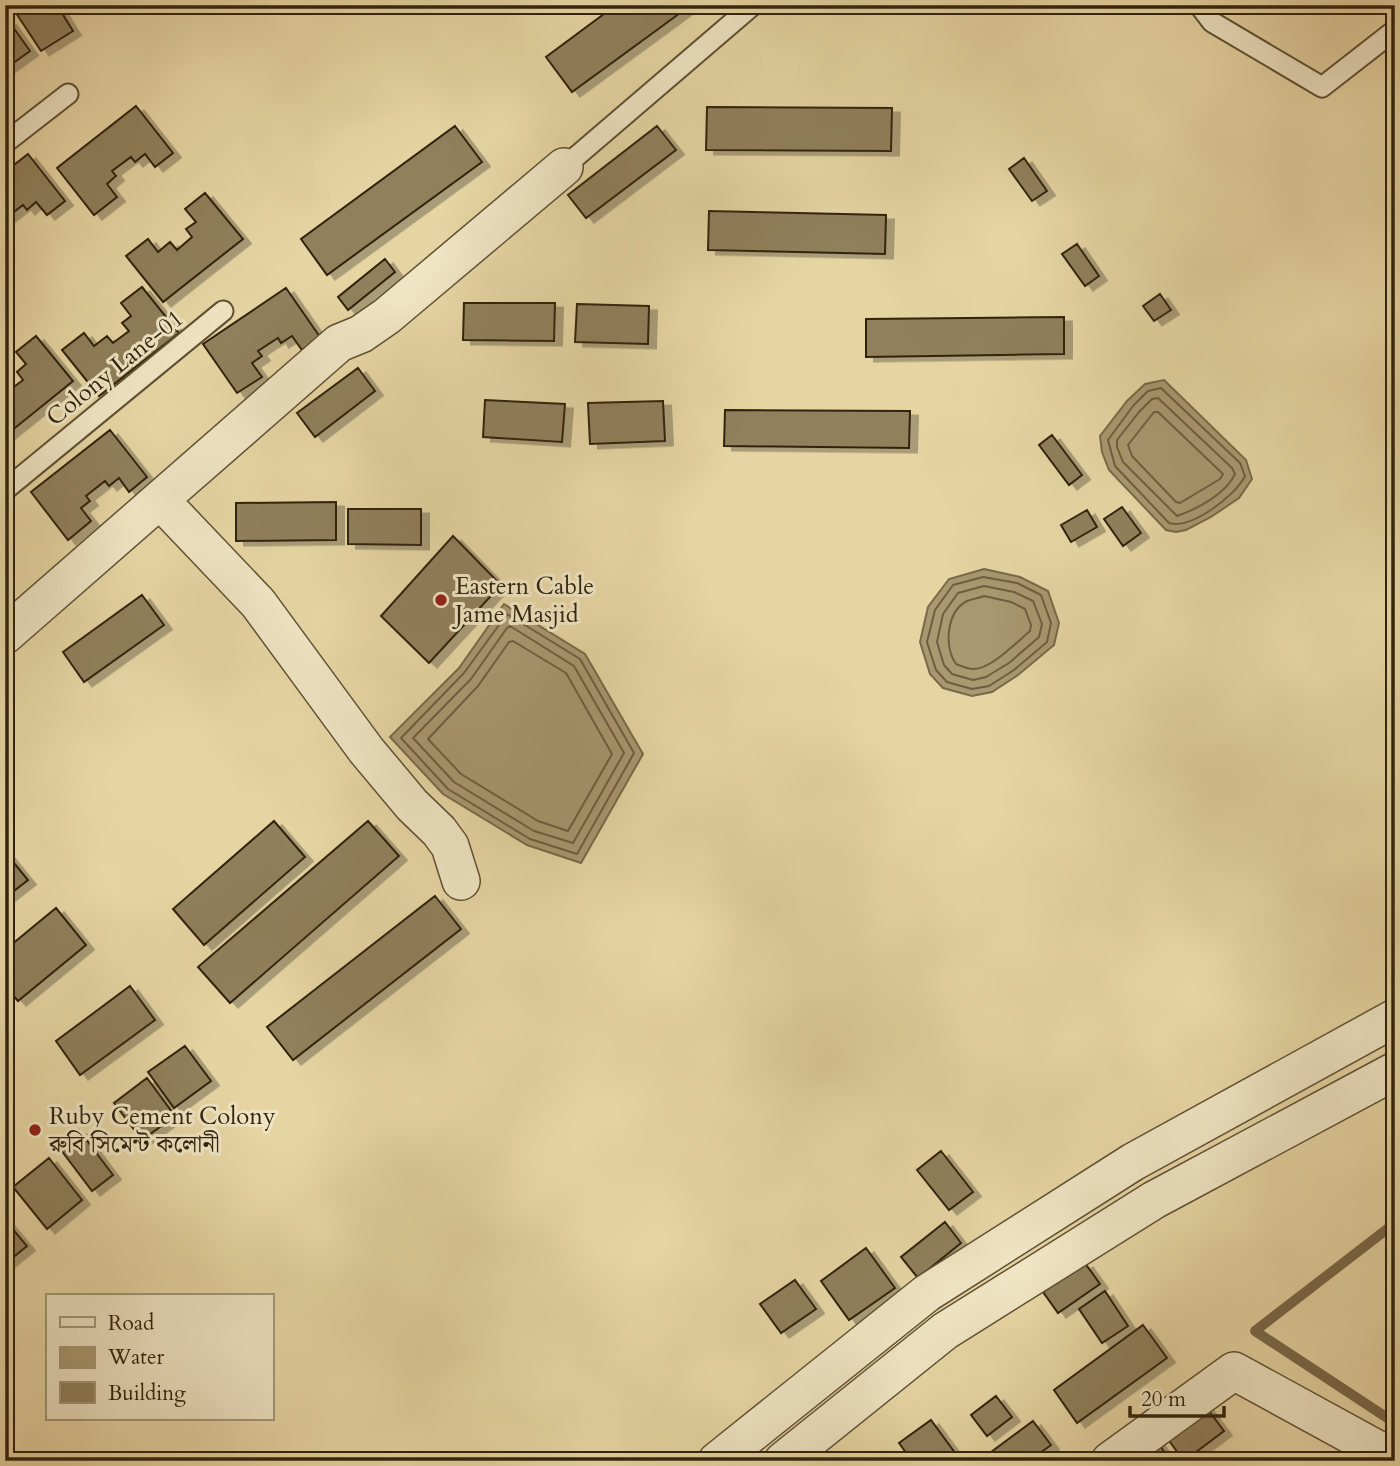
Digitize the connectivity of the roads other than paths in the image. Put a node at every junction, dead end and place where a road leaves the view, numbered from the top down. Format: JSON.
{"nodes":[{"id":1,"x":753,"y":5,"type":"edge"},
{"id":2,"x":1199,"y":5,"type":"edge"},
{"id":3,"x":1395,"y":30,"type":"edge"},
{"id":4,"x":68,"y":94,"type":"dead end"},
{"id":5,"x":5,"y":143,"type":"edge"},
{"id":6,"x":564,"y":167,"type":"joint"},
{"id":7,"x":223,"y":311,"type":"dead end"},
{"id":8,"x":5,"y":490,"type":"edge"},
{"id":9,"x":160,"y":500,"type":"junction"},
{"id":10,"x":5,"y":635,"type":"edge"},
{"id":11,"x":461,"y":880,"type":"dead end"},
{"id":12,"x":1395,"y":1018,"type":"edge"},
{"id":13,"x":1395,"y":1071,"type":"edge"},
{"id":14,"x":1395,"y":1458,"type":"edge"},
{"id":15,"x":717,"y":1461,"type":"edge"},
{"id":16,"x":783,"y":1461,"type":"edge"},
{"id":17,"x":1110,"y":1461,"type":"edge"}],
"edges":[{"from":1,"to":6,"type":"lane"},
{"from":2,"to":3,"type":"lane"},
{"from":4,"to":5,"type":"lane"},
{"from":6,"to":9,"type":"street"},
{"from":7,"to":8,"type":"lane","name":"Colony Lane-01"},
{"from":9,"to":10,"type":"street"},
{"from":9,"to":11,"type":"street"},
{"from":12,"to":15,"type":"street"},
{"from":13,"to":16,"type":"street"},
{"from":14,"to":17,"type":"street"}]}
